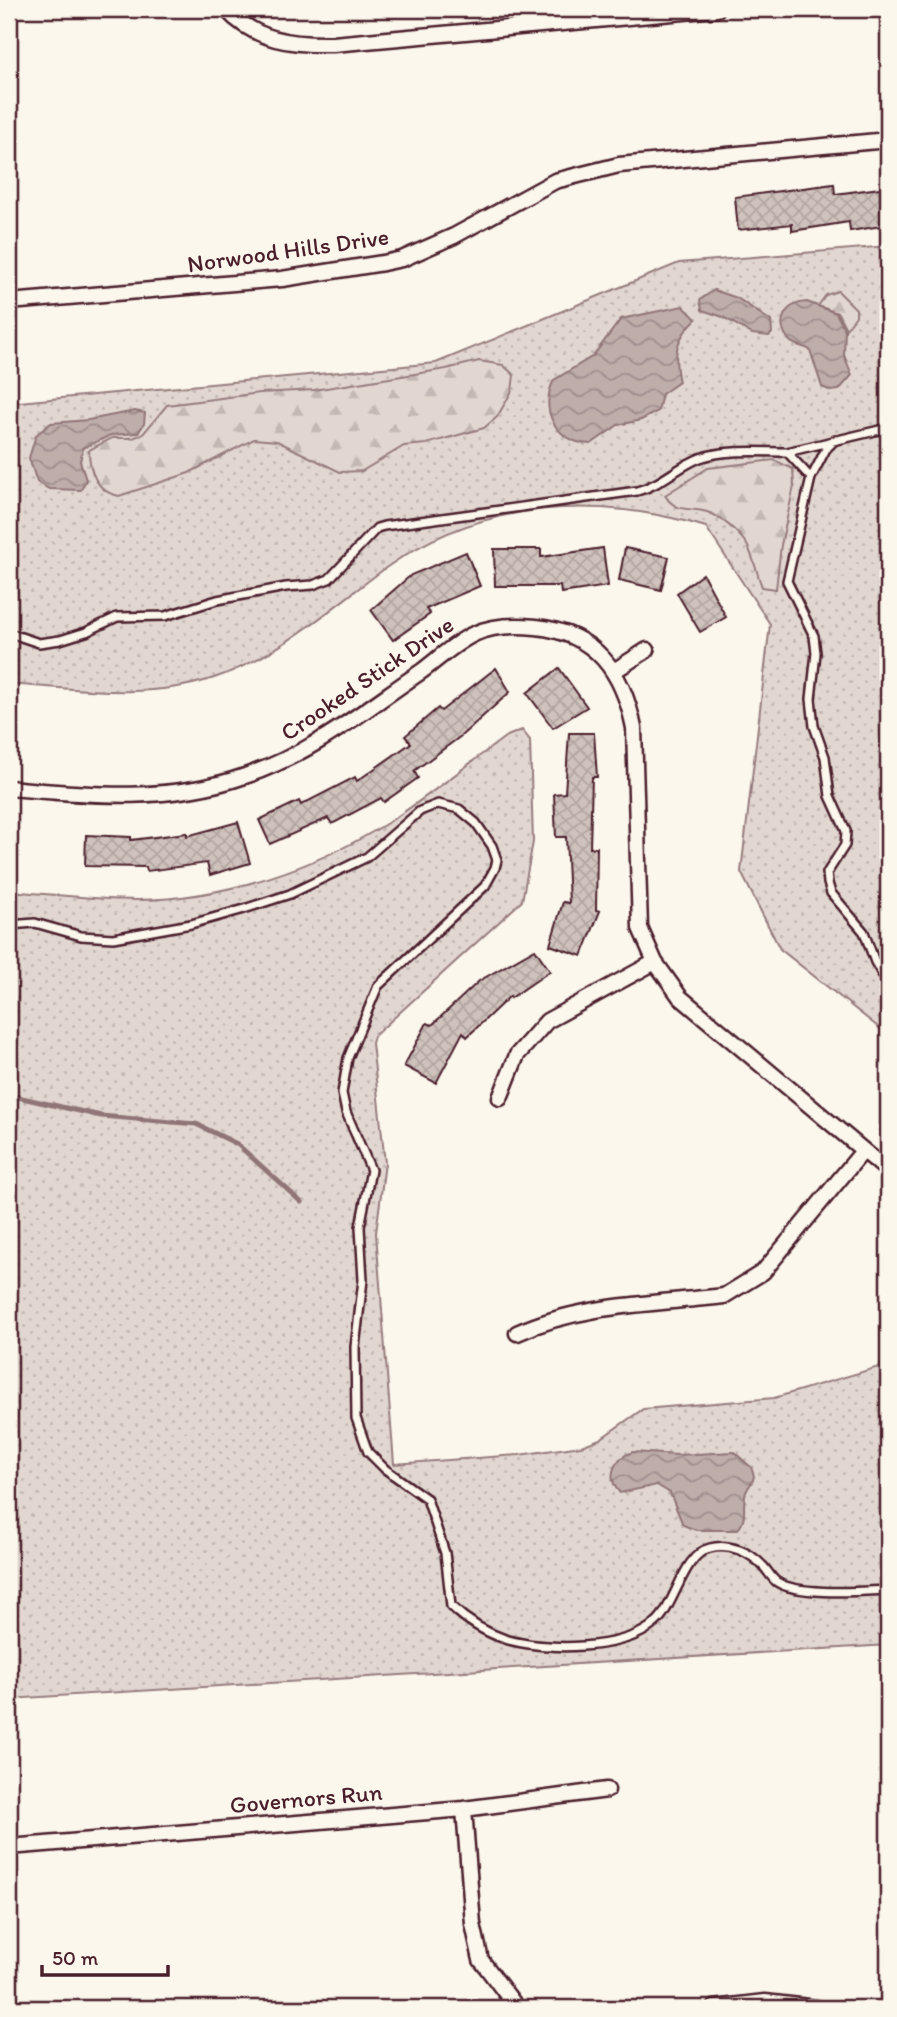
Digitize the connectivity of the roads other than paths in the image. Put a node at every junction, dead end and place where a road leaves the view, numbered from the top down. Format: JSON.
{"nodes":[{"id":1,"x":226,"y":9,"type":"edge"},
{"id":2,"x":717,"y":9,"type":"edge"},
{"id":3,"x":888,"y":141,"type":"edge"},
{"id":4,"x":9,"y":302,"type":"edge"},
{"id":5,"x":888,"y":428,"type":"edge"},
{"id":6,"x":835,"y":440,"type":"junction"},
{"id":7,"x":787,"y":453,"type":"junction"},
{"id":8,"x":811,"y":478,"type":"junction"},
{"id":9,"x":9,"y":633,"type":"edge"},
{"id":10,"x":647,"y":650,"type":"dead end"},
{"id":11,"x":614,"y":671,"type":"junction"},
{"id":12,"x":9,"y":788,"type":"edge"},
{"id":13,"x":9,"y":925,"type":"edge"},
{"id":14,"x":655,"y":962,"type":"junction"},
{"id":15,"x":888,"y":984,"type":"edge"},
{"id":16,"x":500,"y":1098,"type":"dead end"},
{"id":17,"x":863,"y":1151,"type":"junction"},
{"id":18,"x":888,"y":1171,"type":"edge"},
{"id":19,"x":517,"y":1333,"type":"dead end"},
{"id":20,"x":888,"y":1590,"type":"edge"},
{"id":21,"x":607,"y":1790,"type":"dead end"},
{"id":22,"x":464,"y":1809,"type":"junction"},
{"id":23,"x":9,"y":1847,"type":"edge"},
{"id":24,"x":517,"y":2008,"type":"edge"},
{"id":25,"x":715,"y":2008,"type":"edge"},
{"id":26,"x":817,"y":2008,"type":"edge"}],
"edges":[{"from":1,"to":2,"type":"street"},
{"from":3,"to":4,"type":"street","name":"Norwood Hills Drive"},
{"from":5,"to":6,"type":"lane"},
{"from":6,"to":7,"type":"lane"},
{"from":6,"to":8,"type":"lane"},
{"from":7,"to":8,"type":"lane"},
{"from":7,"to":9,"type":"lane"},
{"from":8,"to":15,"type":"lane"},
{"from":10,"to":11,"type":"street"},
{"from":11,"to":12,"type":"street","name":"Crooked Stick Drive"},
{"from":11,"to":14,"type":"street","name":"Crooked Stick Drive"},
{"from":13,"to":20,"type":"lane"},
{"from":14,"to":16,"type":"street"},
{"from":14,"to":17,"type":"street","name":"Crooked Stick Drive"},
{"from":17,"to":18,"type":"street","name":"Crooked Stick Drive"},
{"from":17,"to":19,"type":"street"},
{"from":21,"to":22,"type":"street","name":"Governors Run"},
{"from":22,"to":23,"type":"street","name":"Governors Run"},
{"from":22,"to":24,"type":"street"},
{"from":25,"to":26,"type":"street"}]}
